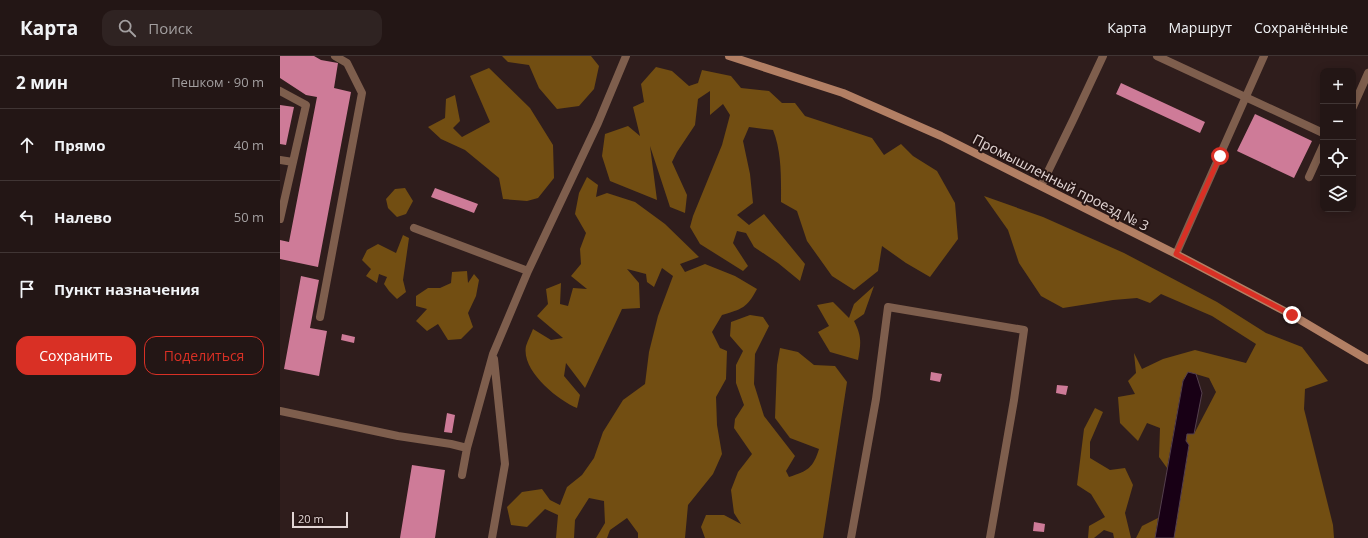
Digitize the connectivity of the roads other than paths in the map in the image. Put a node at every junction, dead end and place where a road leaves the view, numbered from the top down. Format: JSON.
{"nodes":[{"id":1,"x":335,"y":56,"type":"edge"},
{"id":2,"x":626,"y":56,"type":"edge"},
{"id":3,"x":729,"y":56,"type":"edge"},
{"id":4,"x":1103,"y":56,"type":"edge"},
{"id":5,"x":1157,"y":56,"type":"edge"},
{"id":6,"x":1264,"y":56,"type":"edge"},
{"id":7,"x":1368,"y":73,"type":"edge"},
{"id":8,"x":280,"y":91,"type":"edge"},
{"id":9,"x":1245,"y":98,"type":"junction"},
{"id":10,"x":1354,"y":104,"type":"edge"},
{"id":11,"x":1320,"y":132,"type":"edge"},
{"id":12,"x":1320,"y":153,"type":"edge"},
{"id":13,"x":280,"y":160,"type":"edge"},
{"id":14,"x":293,"y":162,"type":"junction"},
{"id":15,"x":1309,"y":177,"type":"dead end"},
{"id":16,"x":1041,"y":186,"type":"junction"},
{"id":17,"x":280,"y":219,"type":"edge"},
{"id":18,"x":414,"y":228,"type":"dead end"},
{"id":19,"x":1176,"y":254,"type":"junction"},
{"id":20,"x":528,"y":271,"type":"junction"},
{"id":21,"x":320,"y":317,"type":"dead end"},
{"id":22,"x":493,"y":354,"type":"junction"},
{"id":23,"x":1368,"y":360,"type":"edge"},
{"id":24,"x":280,"y":411,"type":"edge"},
{"id":25,"x":468,"y":448,"type":"junction"},
{"id":26,"x":462,"y":475,"type":"dead end"},
{"id":27,"x":492,"y":538,"type":"edge"},
{"id":28,"x":850,"y":538,"type":"edge"},
{"id":29,"x":990,"y":538,"type":"edge"}],
"edges":[{"from":1,"to":21,"type":"lane"},
{"from":2,"to":20,"type":"lane"},
{"from":3,"to":16,"type":"street","name":"Промышленный проезд № 3"},
{"from":4,"to":16,"type":"lane"},
{"from":5,"to":9,"type":"lane"},
{"from":6,"to":9,"type":"lane"},
{"from":7,"to":10,"type":"lane"},
{"from":8,"to":14,"type":"lane"},
{"from":9,"to":11,"type":"lane"},
{"from":9,"to":19,"type":"lane"},
{"from":12,"to":15,"type":"lane"},
{"from":13,"to":14,"type":"lane"},
{"from":14,"to":17,"type":"lane"},
{"from":16,"to":19,"type":"street","name":"Промышленный проезд № 3"},
{"from":18,"to":20,"type":"lane"},
{"from":19,"to":23,"type":"street","name":"Промышленный проезд № 3"},
{"from":20,"to":22,"type":"lane"},
{"from":22,"to":25,"type":"lane"},
{"from":22,"to":27,"type":"lane"},
{"from":24,"to":25,"type":"lane"},
{"from":25,"to":26,"type":"lane"},
{"from":28,"to":29,"type":"lane"}]}
